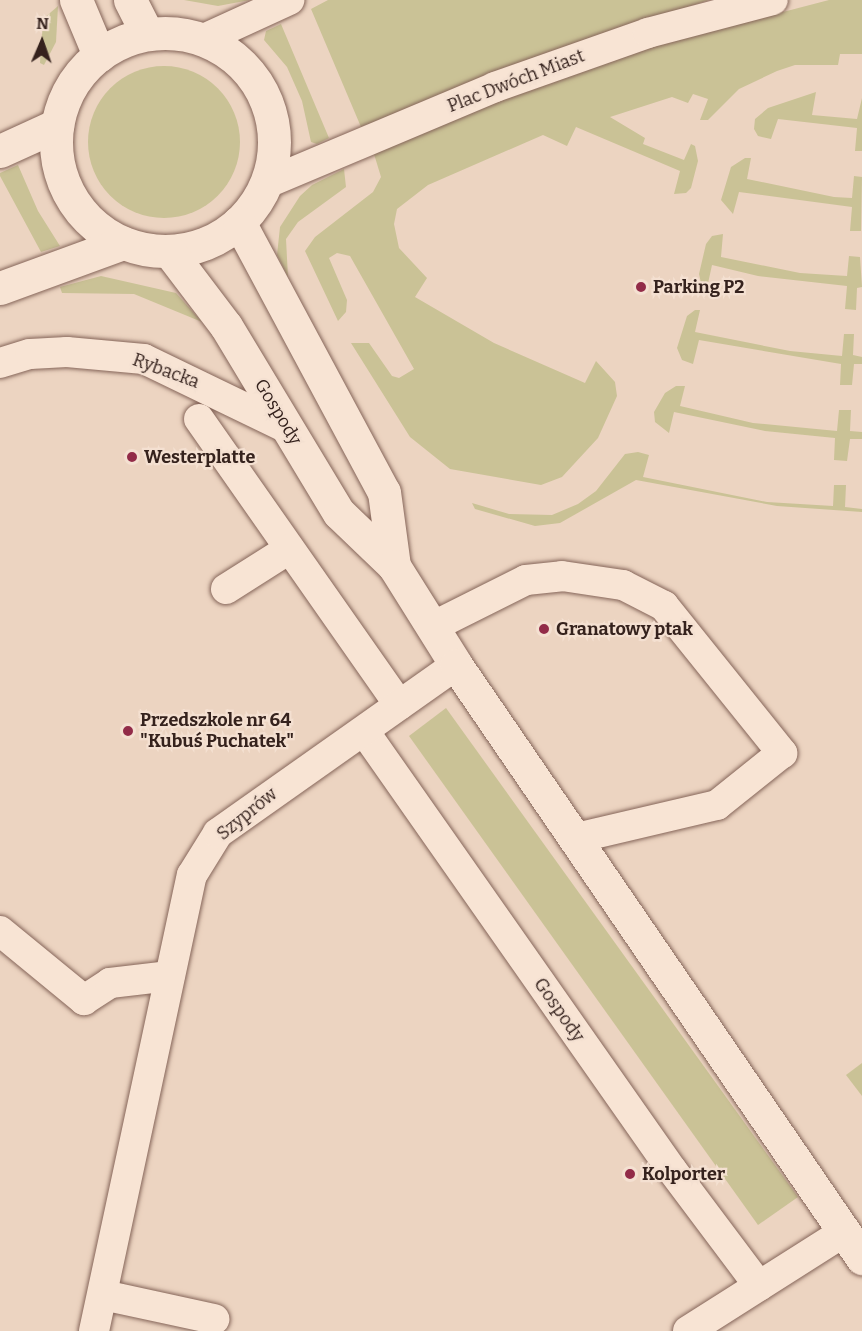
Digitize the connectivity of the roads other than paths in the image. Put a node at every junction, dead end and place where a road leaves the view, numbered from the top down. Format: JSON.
{"nodes":[{"id":1,"x":76,"y":0,"type":"edge"},
{"id":2,"x":129,"y":0,"type":"edge"},
{"id":3,"x":290,"y":0,"type":"edge"},
{"id":4,"x":772,"y":0,"type":"edge"},
{"id":5,"x":147,"y":33,"type":"junction"},
{"id":6,"x":204,"y":39,"type":"junction"},
{"id":7,"x":99,"y":55,"type":"junction"},
{"id":8,"x":57,"y":125,"type":"junction"},
{"id":9,"x":0,"y":151,"type":"edge"},
{"id":10,"x":267,"y":183,"type":"junction"},
{"id":11,"x":239,"y":222,"type":"junction"},
{"id":12,"x":123,"y":243,"type":"junction"},
{"id":13,"x":169,"y":251,"type":"junction"},
{"id":14,"x":0,"y":288,"type":"edge"},
{"id":15,"x":0,"y":363,"type":"edge"},
{"id":16,"x":199,"y":419,"type":"dead end"},
{"id":17,"x":287,"y":428,"type":"junction"},
{"id":18,"x":289,"y":549,"type":"junction"},
{"id":19,"x":394,"y":566,"type":"junction"},
{"id":20,"x":226,"y":589,"type":"dead end"},
{"id":21,"x":432,"y":627,"type":"junction"},
{"id":22,"x":456,"y":665,"type":"junction"},
{"id":23,"x":399,"y":705,"type":"junction"},
{"id":24,"x":363,"y":731,"type":"junction"},
{"id":25,"x":576,"y":838,"type":"junction"},
{"id":26,"x":0,"y":931,"type":"edge"},
{"id":27,"x":170,"y":976,"type":"junction"},
{"id":28,"x":853,"y":1245,"type":"edge"},
{"id":29,"x":759,"y":1286,"type":"junction"},
{"id":30,"x":102,"y":1295,"type":"junction"},
{"id":31,"x":214,"y":1319,"type":"dead end"},
{"id":32,"x":94,"y":1331,"type":"edge"},
{"id":33,"x":688,"y":1331,"type":"edge"}],
"edges":[{"from":1,"to":7,"type":"street"},
{"from":2,"to":5,"type":"street"},
{"from":3,"to":6,"type":"street"},
{"from":4,"to":10,"type":"street","name":"Plac Dwóch Miast"},
{"from":5,"to":6,"type":"street"},
{"from":5,"to":7,"type":"street"},
{"from":6,"to":10,"type":"street"},
{"from":7,"to":8,"type":"street"},
{"from":8,"to":9,"type":"street"},
{"from":8,"to":12,"type":"street"},
{"from":10,"to":11,"type":"street"},
{"from":11,"to":13,"type":"street"},
{"from":11,"to":19,"type":"street","name":"Gospody"},
{"from":12,"to":13,"type":"street"},
{"from":12,"to":14,"type":"street"},
{"from":13,"to":17,"type":"street","name":"Gospody"},
{"from":15,"to":17,"type":"street","name":"Rybacka"},
{"from":16,"to":18,"type":"street"},
{"from":17,"to":19,"type":"street","name":"Gospody"},
{"from":18,"to":20,"type":"street"},
{"from":18,"to":23,"type":"street"},
{"from":19,"to":21,"type":"street","name":"Gospody"},
{"from":21,"to":22,"type":"street","name":"Gospody"},
{"from":21,"to":25,"type":"street"},
{"from":22,"to":23,"type":"street","name":"Szyprów"},
{"from":22,"to":25,"type":"street","name":"Gospody"},
{"from":23,"to":24,"type":"street","name":"Szyprów"},
{"from":24,"to":27,"type":"street","name":"Szyprów"},
{"from":24,"to":29,"type":"street","name":"Gospody"},
{"from":25,"to":28,"type":"street","name":"Gospody"},
{"from":26,"to":27,"type":"street"},
{"from":27,"to":30,"type":"street","name":"Szyprów"},
{"from":28,"to":29,"type":"street","name":"Gospody"},
{"from":29,"to":33,"type":"street","name":"Gospody"},
{"from":30,"to":31,"type":"street"},
{"from":30,"to":32,"type":"street","name":"Szyprów"}]}
